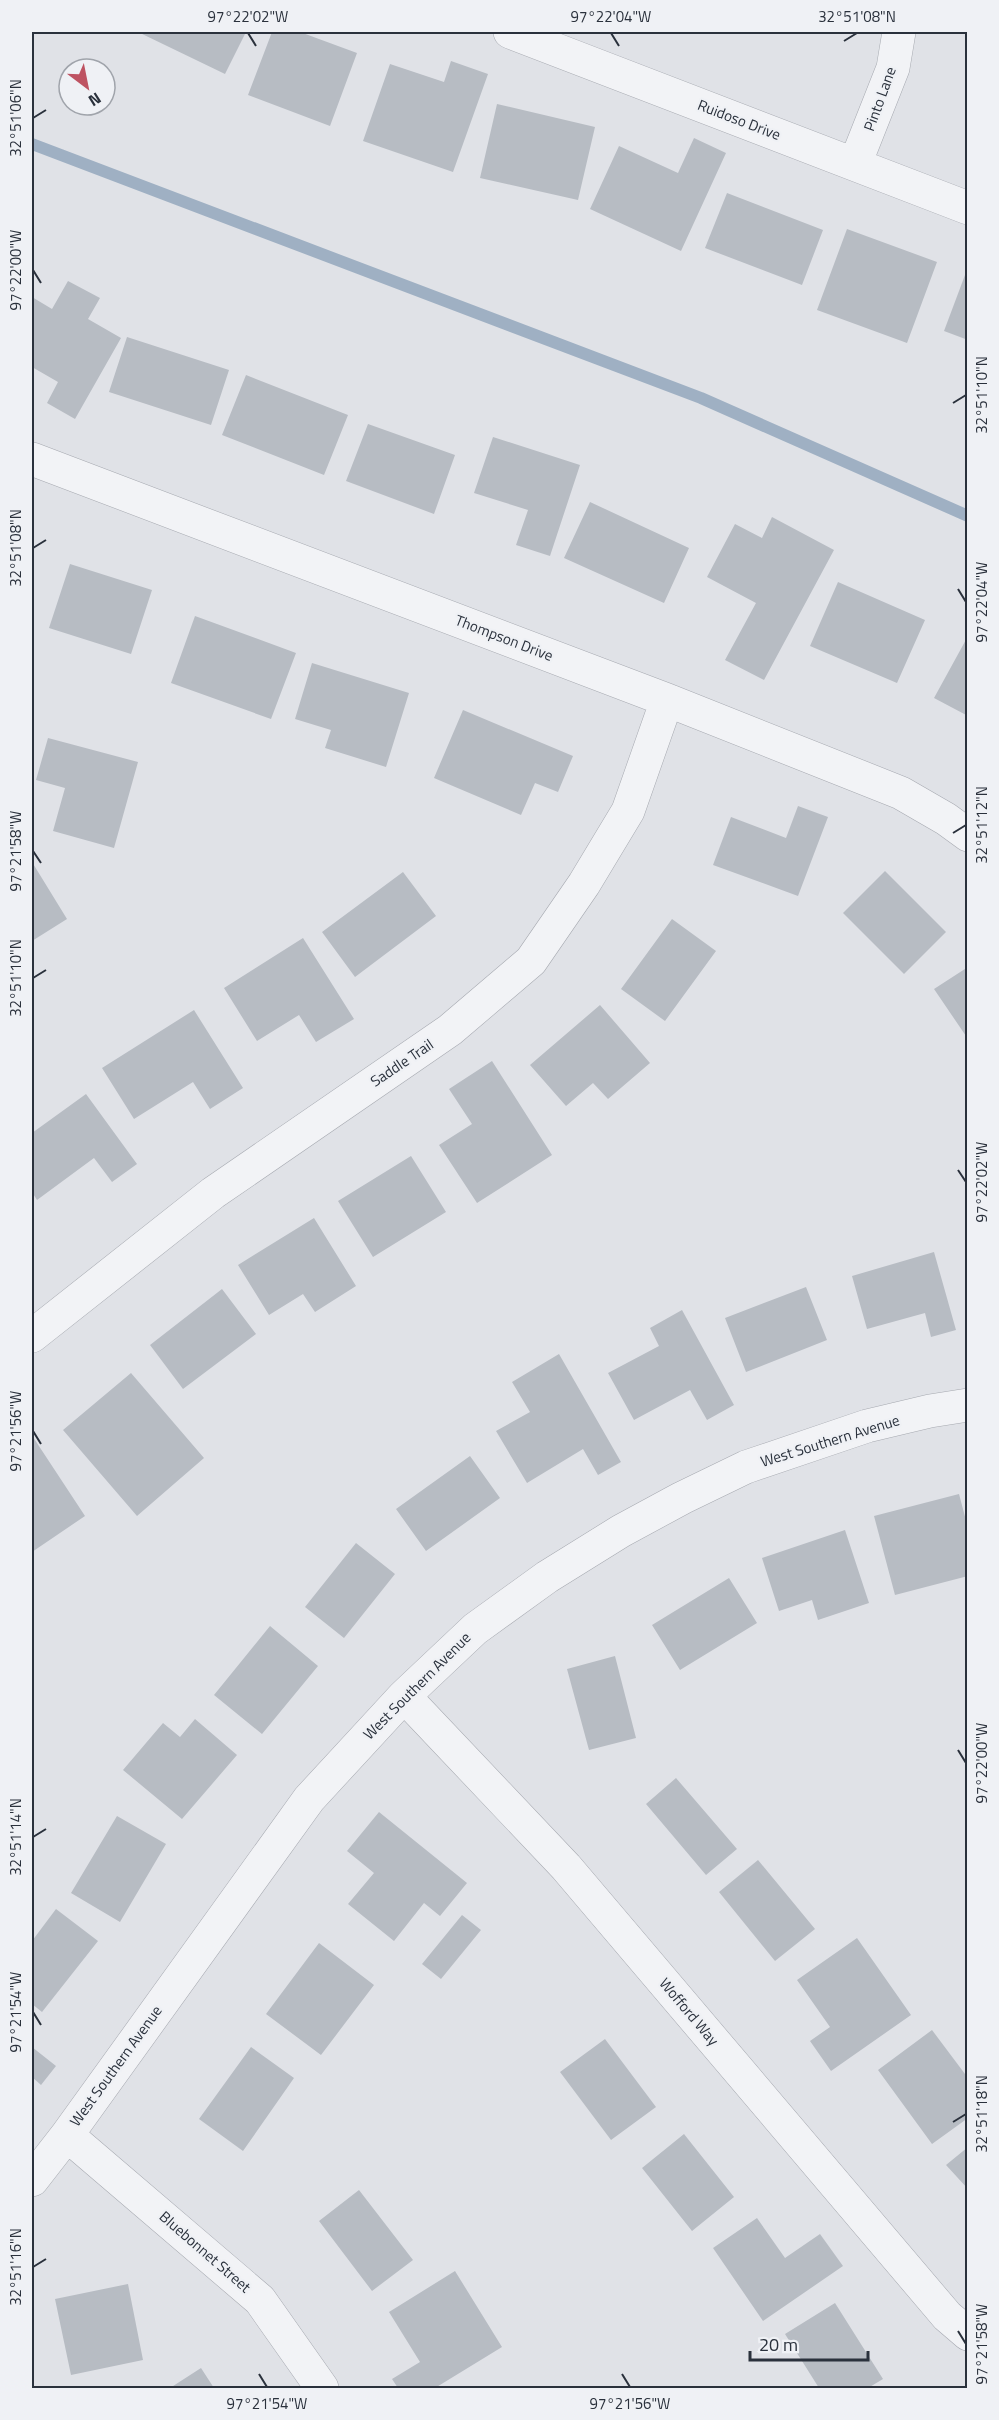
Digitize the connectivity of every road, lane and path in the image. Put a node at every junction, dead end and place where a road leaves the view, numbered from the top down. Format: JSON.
{"nodes":[{"id":1,"x":510,"y":32,"type":"edge"},
{"id":2,"x":899,"y":32,"type":"edge"},
{"id":3,"x":855,"y":164,"type":"junction"},
{"id":4,"x":968,"y":208,"type":"edge"},
{"id":5,"x":32,"y":459,"type":"edge"},
{"id":6,"x":667,"y":700,"type":"junction"},
{"id":7,"x":968,"y":836,"type":"edge"},
{"id":8,"x":32,"y":1336,"type":"edge"},
{"id":9,"x":968,"y":1405,"type":"edge"},
{"id":10,"x":404,"y":1696,"type":"junction"},
{"id":11,"x":67,"y":2135,"type":"junction"},
{"id":12,"x":32,"y":2180,"type":"edge"},
{"id":13,"x":968,"y":2334,"type":"edge"},
{"id":14,"x":322,"y":2388,"type":"edge"}],
"edges":[{"from":1,"to":3,"type":"street","name":"Ruidoso Drive"},
{"from":2,"to":3,"type":"street","name":"Pinto Lane"},
{"from":3,"to":4,"type":"street","name":"Ruidoso Drive"},
{"from":5,"to":6,"type":"street","name":"Thompson Drive"},
{"from":6,"to":7,"type":"street","name":"Thompson Drive"},
{"from":6,"to":8,"type":"street","name":"Saddle Trail"},
{"from":9,"to":10,"type":"street","name":"West Southern Avenue"},
{"from":10,"to":11,"type":"street","name":"West Southern Avenue"},
{"from":10,"to":13,"type":"street","name":"Wofford Way"},
{"from":11,"to":12,"type":"street","name":"West Southern Avenue"},
{"from":11,"to":14,"type":"street","name":"Bluebonnet Street"}]}
